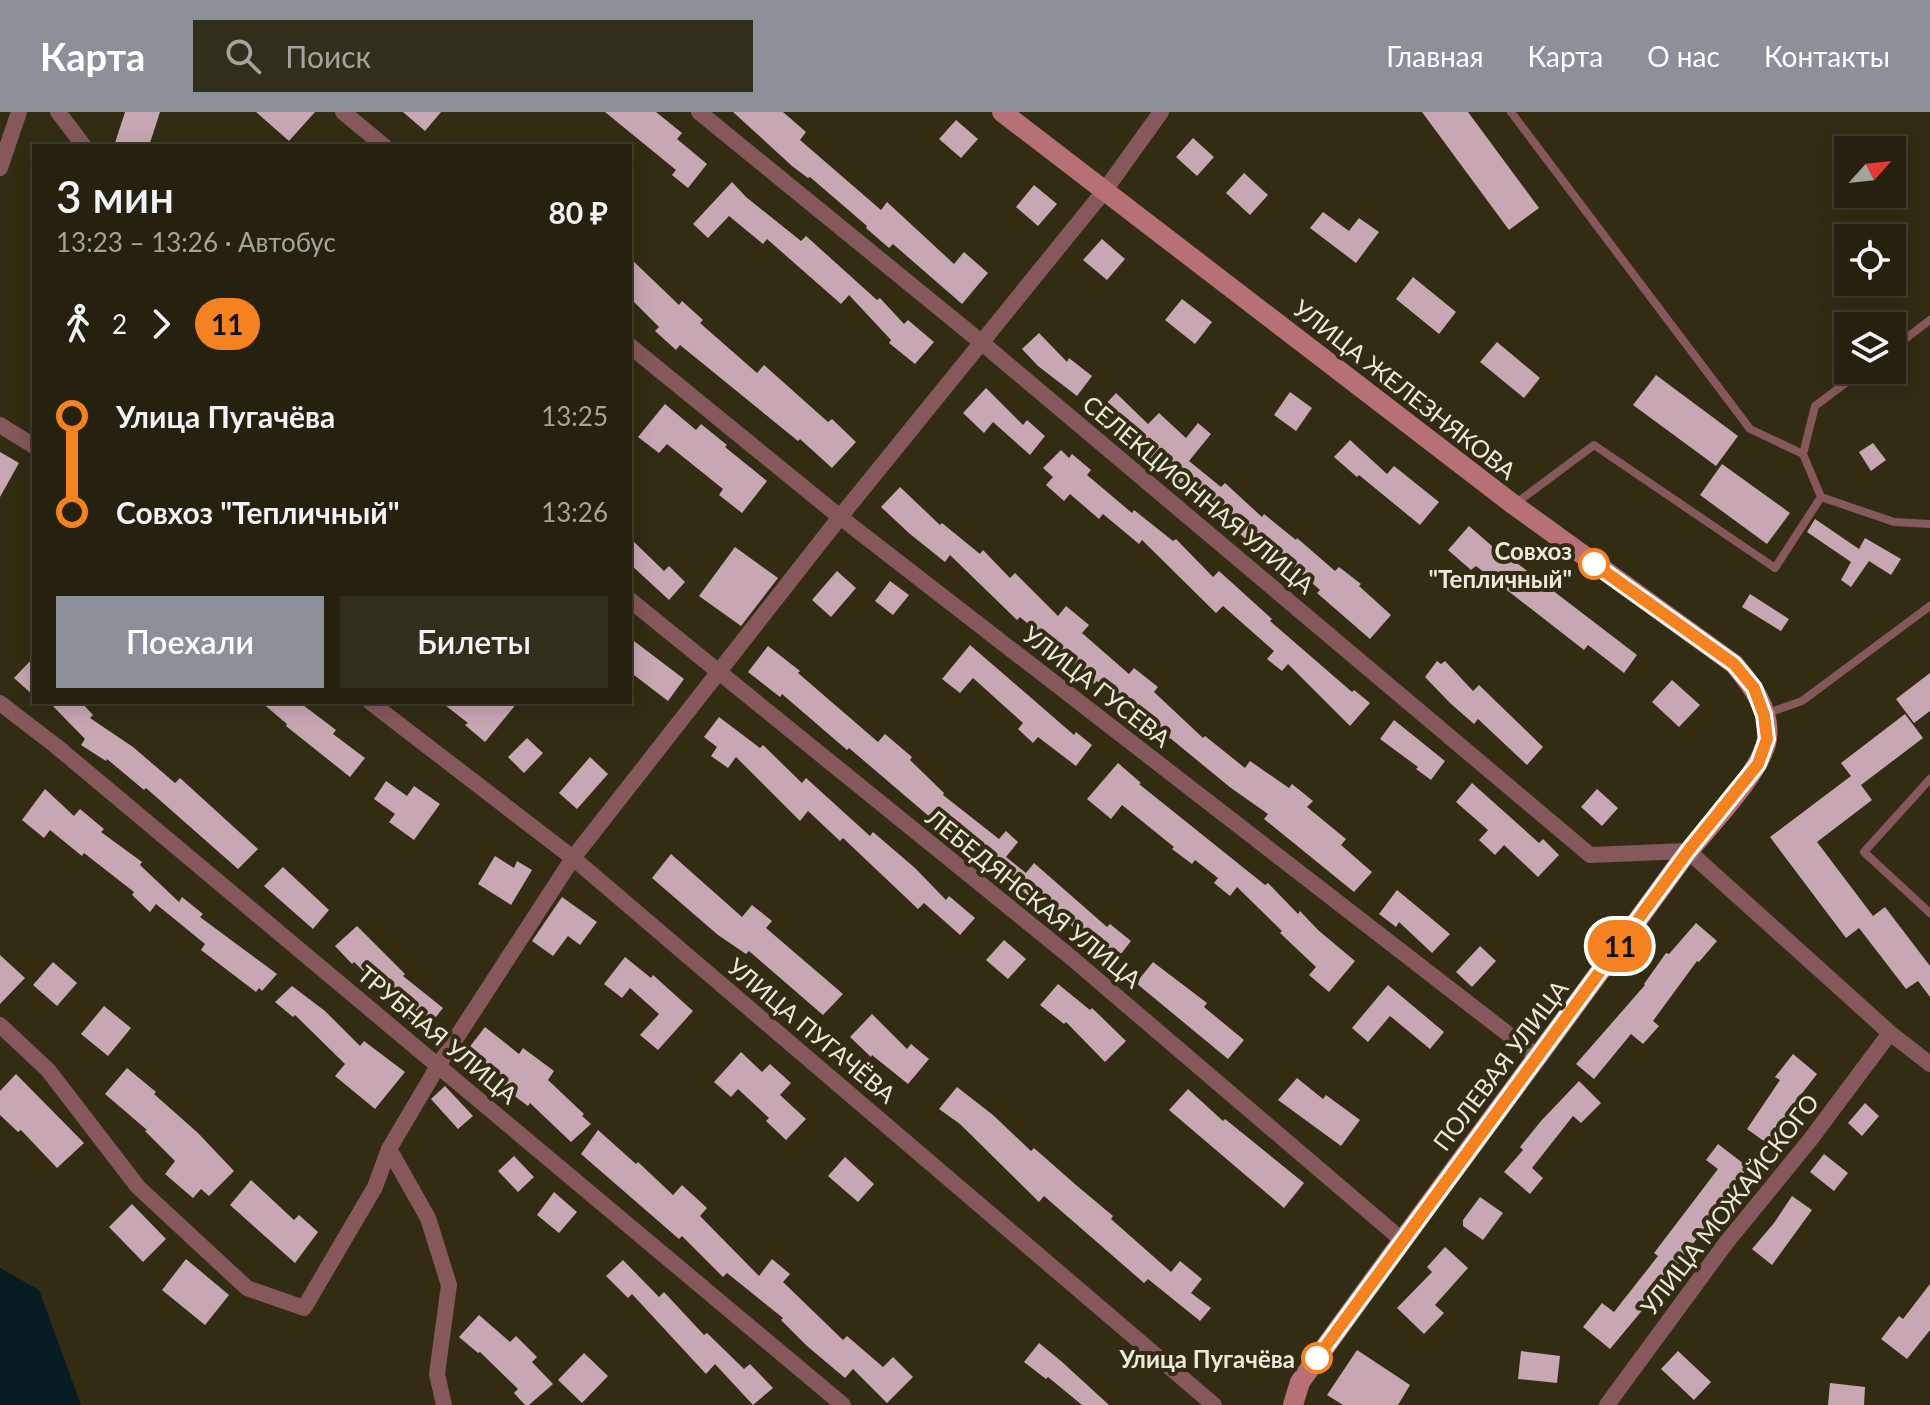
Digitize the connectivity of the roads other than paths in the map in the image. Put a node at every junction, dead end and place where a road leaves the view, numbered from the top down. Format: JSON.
{"nodes":[{"id":1,"x":19,"y":112,"type":"edge"},
{"id":2,"x":58,"y":112,"type":"edge"},
{"id":3,"x":343,"y":112,"type":"edge"},
{"id":4,"x":699,"y":112,"type":"edge"},
{"id":5,"x":1002,"y":112,"type":"edge"},
{"id":6,"x":1161,"y":112,"type":"edge"},
{"id":7,"x":1511,"y":112,"type":"edge"},
{"id":8,"x":82,"y":144,"type":"edge"},
{"id":9,"x":382,"y":144,"type":"edge"},
{"id":10,"x":0,"y":168,"type":"edge"},
{"id":11,"x":1105,"y":190,"type":"junction"},
{"id":12,"x":1930,"y":320,"type":"edge"},
{"id":13,"x":1906,"y":338,"type":"edge"},
{"id":14,"x":981,"y":342,"type":"junction"},
{"id":15,"x":632,"y":348,"type":"edge"},
{"id":16,"x":1844,"y":384,"type":"edge"},
{"id":17,"x":0,"y":425,"type":"edge"},
{"id":18,"x":32,"y":445,"type":"edge"},
{"id":19,"x":1803,"y":454,"type":"junction"},
{"id":20,"x":1821,"y":497,"type":"junction"},
{"id":21,"x":1514,"y":505,"type":"junction"},
{"id":22,"x":840,"y":517,"type":"junction"},
{"id":23,"x":1930,"y":524,"type":"edge"},
{"id":24,"x":632,"y":602,"type":"edge"},
{"id":25,"x":1930,"y":606,"type":"edge"},
{"id":26,"x":718,"y":671,"type":"junction"},
{"id":27,"x":0,"y":703,"type":"edge"},
{"id":28,"x":373,"y":704,"type":"edge"},
{"id":29,"x":1764,"y":715,"type":"junction"},
{"id":30,"x":1930,"y":779,"type":"edge"},
{"id":31,"x":1688,"y":851,"type":"junction"},
{"id":32,"x":573,"y":858,"type":"junction"},
{"id":33,"x":1930,"y":913,"type":"edge"},
{"id":34,"x":0,"y":1025,"type":"edge"},
{"id":35,"x":1890,"y":1033,"type":"junction"},
{"id":36,"x":1539,"y":1058,"type":"junction"},
{"id":37,"x":1930,"y":1064,"type":"edge"},
{"id":38,"x":438,"y":1066,"type":"junction"},
{"id":39,"x":389,"y":1149,"type":"junction"},
{"id":40,"x":1402,"y":1240,"type":"junction"},
{"id":41,"x":444,"y":1405,"type":"edge"},
{"id":42,"x":843,"y":1405,"type":"edge"},
{"id":43,"x":1214,"y":1405,"type":"edge"},
{"id":44,"x":1293,"y":1405,"type":"edge"},
{"id":45,"x":1607,"y":1405,"type":"edge"}],
"edges":[{"from":1,"to":10,"type":"street"},
{"from":2,"to":8,"type":"street"},
{"from":3,"to":9,"type":"street"},
{"from":4,"to":14,"type":"street","name":"СЕЛЕКЦИОННАЯ УЛИЦА"},
{"from":5,"to":11,"type":"street","name":"УЛИЦА ЖЕЛЕЗНЯКОВА"},
{"from":6,"to":11,"type":"street"},
{"from":7,"to":19,"type":"lane"},
{"from":11,"to":14,"type":"street"},
{"from":11,"to":21,"type":"street","name":"УЛИЦА ЖЕЛЕЗНЯКОВА"},
{"from":12,"to":13,"type":"lane"},
{"from":14,"to":22,"type":"street"},
{"from":14,"to":31,"type":"street","name":"СЕЛЕКЦИОННАЯ УЛИЦА"},
{"from":15,"to":22,"type":"street","name":"УЛИЦА ГУСЕВА"},
{"from":16,"to":19,"type":"lane"},
{"from":17,"to":18,"type":"street"},
{"from":19,"to":20,"type":"lane"},
{"from":20,"to":21,"type":"lane"},
{"from":20,"to":23,"type":"lane"},
{"from":21,"to":29,"type":"street","name":"УЛИЦА ЖЕЛЕЗНЯКОВА"},
{"from":22,"to":26,"type":"street"},
{"from":22,"to":36,"type":"street","name":"УЛИЦА ГУСЕВА"},
{"from":24,"to":26,"type":"street","name":"ЛЕБЕДЯНСКАЯ УЛИЦА"},
{"from":25,"to":29,"type":"lane"},
{"from":26,"to":32,"type":"street"},
{"from":26,"to":40,"type":"street","name":"ЛЕБЕДЯНСКАЯ УЛИЦА"},
{"from":27,"to":38,"type":"street","name":"ТРУБНАЯ УЛИЦА"},
{"from":28,"to":32,"type":"street","name":"УЛИЦА ПУГАЧЁВА"},
{"from":29,"to":31,"type":"street","name":"ПОЛЕВАЯ УЛИЦА"},
{"from":30,"to":33,"type":"lane"},
{"from":31,"to":35,"type":"street"},
{"from":31,"to":36,"type":"street","name":"ПОЛЕВАЯ УЛИЦА"},
{"from":32,"to":38,"type":"street"},
{"from":32,"to":43,"type":"street","name":"УЛИЦА ПУГАЧЁВА"},
{"from":34,"to":39,"type":"street"},
{"from":35,"to":37,"type":"street"},
{"from":35,"to":45,"type":"street","name":"УЛИЦА МОЖАЙСКОГО"},
{"from":36,"to":40,"type":"street","name":"ПОЛЕВАЯ УЛИЦА"},
{"from":38,"to":39,"type":"street"},
{"from":38,"to":42,"type":"street","name":"ТРУБНАЯ УЛИЦА"},
{"from":39,"to":41,"type":"street"},
{"from":40,"to":44,"type":"street","name":"ПОЛЕВАЯ УЛИЦА"}]}
